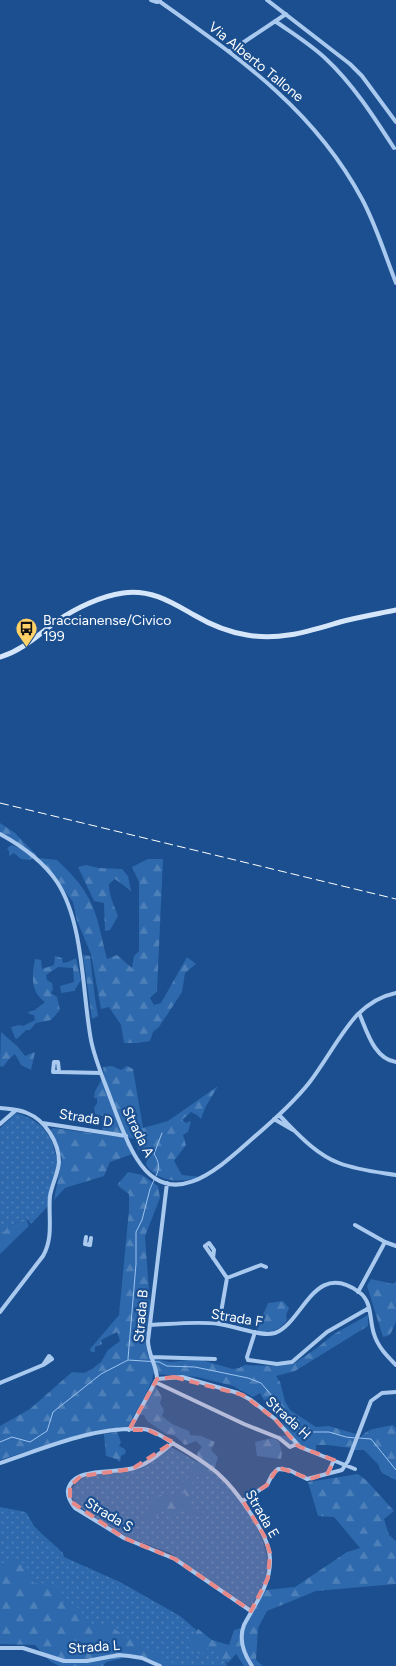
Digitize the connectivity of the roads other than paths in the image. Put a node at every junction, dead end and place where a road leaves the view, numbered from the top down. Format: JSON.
{"nodes":[{"id":1,"x":152,"y":0,"type":"edge"},
{"id":2,"x":268,"y":0,"type":"edge"},
{"id":3,"x":160,"y":1,"type":"edge"},
{"id":4,"x":286,"y":14,"type":"junction"},
{"id":5,"x":276,"y":21,"type":"junction"},
{"id":6,"x":229,"y":52,"type":"junction"},
{"id":7,"x":396,"y":122,"type":"edge"},
{"id":8,"x":394,"y":148,"type":"dead end"},
{"id":9,"x":396,"y":283,"type":"edge"},
{"id":10,"x":396,"y":610,"type":"edge"},
{"id":11,"x":0,"y":657,"type":"edge"},
{"id":12,"x":0,"y":834,"type":"edge"},
{"id":13,"x":396,"y":993,"type":"edge"},
{"id":14,"x":359,"y":1013,"type":"junction"},
{"id":15,"x":396,"y":1062,"type":"edge"},
{"id":16,"x":59,"y":1072,"type":"dead end"},
{"id":17,"x":101,"y":1073,"type":"junction"},
{"id":18,"x":0,"y":1108,"type":"edge"},
{"id":19,"x":16,"y":1110,"type":"junction"},
{"id":20,"x":279,"y":1115,"type":"junction"},
{"id":21,"x":274,"y":1120,"type":"junction"},
{"id":22,"x":42,"y":1123,"type":"junction"},
{"id":23,"x":0,"y":1124,"type":"edge"},
{"id":24,"x":295,"y":1131,"type":"junction"},
{"id":25,"x":126,"y":1136,"type":"junction"},
{"id":26,"x":396,"y":1175,"type":"edge"},
{"id":27,"x":167,"y":1183,"type":"junction"},
{"id":28,"x":355,"y":1225,"type":"dead end"},
{"id":29,"x":86,"y":1237,"type":"dead end"},
{"id":30,"x":91,"y":1238,"type":"dead end"},
{"id":31,"x":385,"y":1242,"type":"junction"},
{"id":32,"x":396,"y":1246,"type":"edge"},
{"id":33,"x":213,"y":1258,"type":"dead end"},
{"id":34,"x":266,"y":1267,"type":"dead end"},
{"id":35,"x":227,"y":1278,"type":"junction"},
{"id":36,"x":358,"y":1292,"type":"junction"},
{"id":37,"x":369,"y":1308,"type":"junction"},
{"id":38,"x":0,"y":1312,"type":"edge"},
{"id":39,"x":219,"y":1324,"type":"junction"},
{"id":40,"x":150,"y":1325,"type":"junction"},
{"id":41,"x":255,"y":1332,"type":"junction"},
{"id":42,"x":214,"y":1359,"type":"dead end"},
{"id":43,"x":152,"y":1360,"type":"junction"},
{"id":44,"x":43,"y":1365,"type":"dead end"},
{"id":45,"x":396,"y":1365,"type":"edge"},
{"id":46,"x":156,"y":1380,"type":"junction"},
{"id":47,"x":0,"y":1383,"type":"edge"},
{"id":48,"x":396,"y":1392,"type":"edge"},
{"id":49,"x":130,"y":1430,"type":"junction"},
{"id":50,"x":173,"y":1443,"type":"junction"},
{"id":51,"x":297,"y":1444,"type":"junction"},
{"id":52,"x":334,"y":1460,"type":"junction"},
{"id":53,"x":0,"y":1463,"type":"edge"},
{"id":54,"x":346,"y":1465,"type":"junction"},
{"id":55,"x":355,"y":1468,"type":"dead end"},
{"id":56,"x":328,"y":1473,"type":"junction"},
{"id":57,"x":243,"y":1501,"type":"junction"},
{"id":58,"x":251,"y":1612,"type":"junction"},
{"id":59,"x":0,"y":1648,"type":"edge"},
{"id":60,"x":160,"y":1666,"type":"edge"},
{"id":61,"x":252,"y":1666,"type":"edge"}],
"edges":[{"from":1,"to":3,"type":"street"},
{"from":2,"to":4,"type":"street"},
{"from":3,"to":6,"type":"street","name":"Via Alberto Tallone"},
{"from":4,"to":5,"type":"street"},
{"from":4,"to":7,"type":"street"},
{"from":5,"to":6,"type":"street"},
{"from":5,"to":8,"type":"street"},
{"from":6,"to":9,"type":"street","name":"Via Alberto Tallone"},
{"from":10,"to":11,"type":"main road"},
{"from":12,"to":17,"type":"street","name":"Strada A"},
{"from":13,"to":14,"type":"street","name":"Strada A"},
{"from":14,"to":15,"type":"street"},
{"from":14,"to":20,"type":"street","name":"Strada A"},
{"from":16,"to":17,"type":"street"},
{"from":17,"to":25,"type":"street","name":"Strada A"},
{"from":18,"to":19,"type":"street","name":"Strada D"},
{"from":19,"to":22,"type":"street","name":"Strada D"},
{"from":19,"to":23,"type":"street"},
{"from":20,"to":21,"type":"street","name":"Strada A"},
{"from":20,"to":24,"type":"street"},
{"from":21,"to":24,"type":"street"},
{"from":21,"to":27,"type":"street","name":"Strada A"},
{"from":22,"to":25,"type":"street","name":"Strada D"},
{"from":22,"to":38,"type":"street","name":"Strada D"},
{"from":24,"to":26,"type":"street"},
{"from":25,"to":27,"type":"street","name":"Strada A"},
{"from":27,"to":40,"type":"street","name":"Strada B"},
{"from":28,"to":31,"type":"street"},
{"from":29,"to":30,"type":"street"},
{"from":31,"to":32,"type":"street"},
{"from":31,"to":36,"type":"street"},
{"from":33,"to":35,"type":"street"},
{"from":34,"to":35,"type":"street"},
{"from":35,"to":39,"type":"street"},
{"from":36,"to":37,"type":"street"},
{"from":36,"to":41,"type":"street","name":"Strada F"},
{"from":37,"to":41,"type":"street"},
{"from":37,"to":45,"type":"street"},
{"from":39,"to":40,"type":"street","name":"Strada F"},
{"from":39,"to":41,"type":"street","name":"Strada F"},
{"from":40,"to":43,"type":"street","name":"Strada B"},
{"from":42,"to":43,"type":"street"},
{"from":43,"to":46,"type":"street","name":"Strada B"},
{"from":44,"to":47,"type":"street"},
{"from":46,"to":49,"type":"street"},
{"from":46,"to":51,"type":"street"},
{"from":46,"to":51,"type":"street","name":"Strada H"},
{"from":48,"to":54,"type":"street"},
{"from":49,"to":50,"type":"street","name":"Strada E"},
{"from":49,"to":53,"type":"street"},
{"from":50,"to":57,"type":"street","name":"Strada E"},
{"from":50,"to":58,"type":"street","name":"Strada S"},
{"from":51,"to":52,"type":"street","name":"Strada H"},
{"from":52,"to":54,"type":"street","name":"Strada H"},
{"from":52,"to":56,"type":"street"},
{"from":54,"to":55,"type":"street","name":"Strada H"},
{"from":54,"to":56,"type":"street"},
{"from":56,"to":57,"type":"street"},
{"from":57,"to":58,"type":"street","name":"Strada E"},
{"from":58,"to":61,"type":"street","name":"Strada E"},
{"from":59,"to":60,"type":"street","name":"Strada L"}]}
